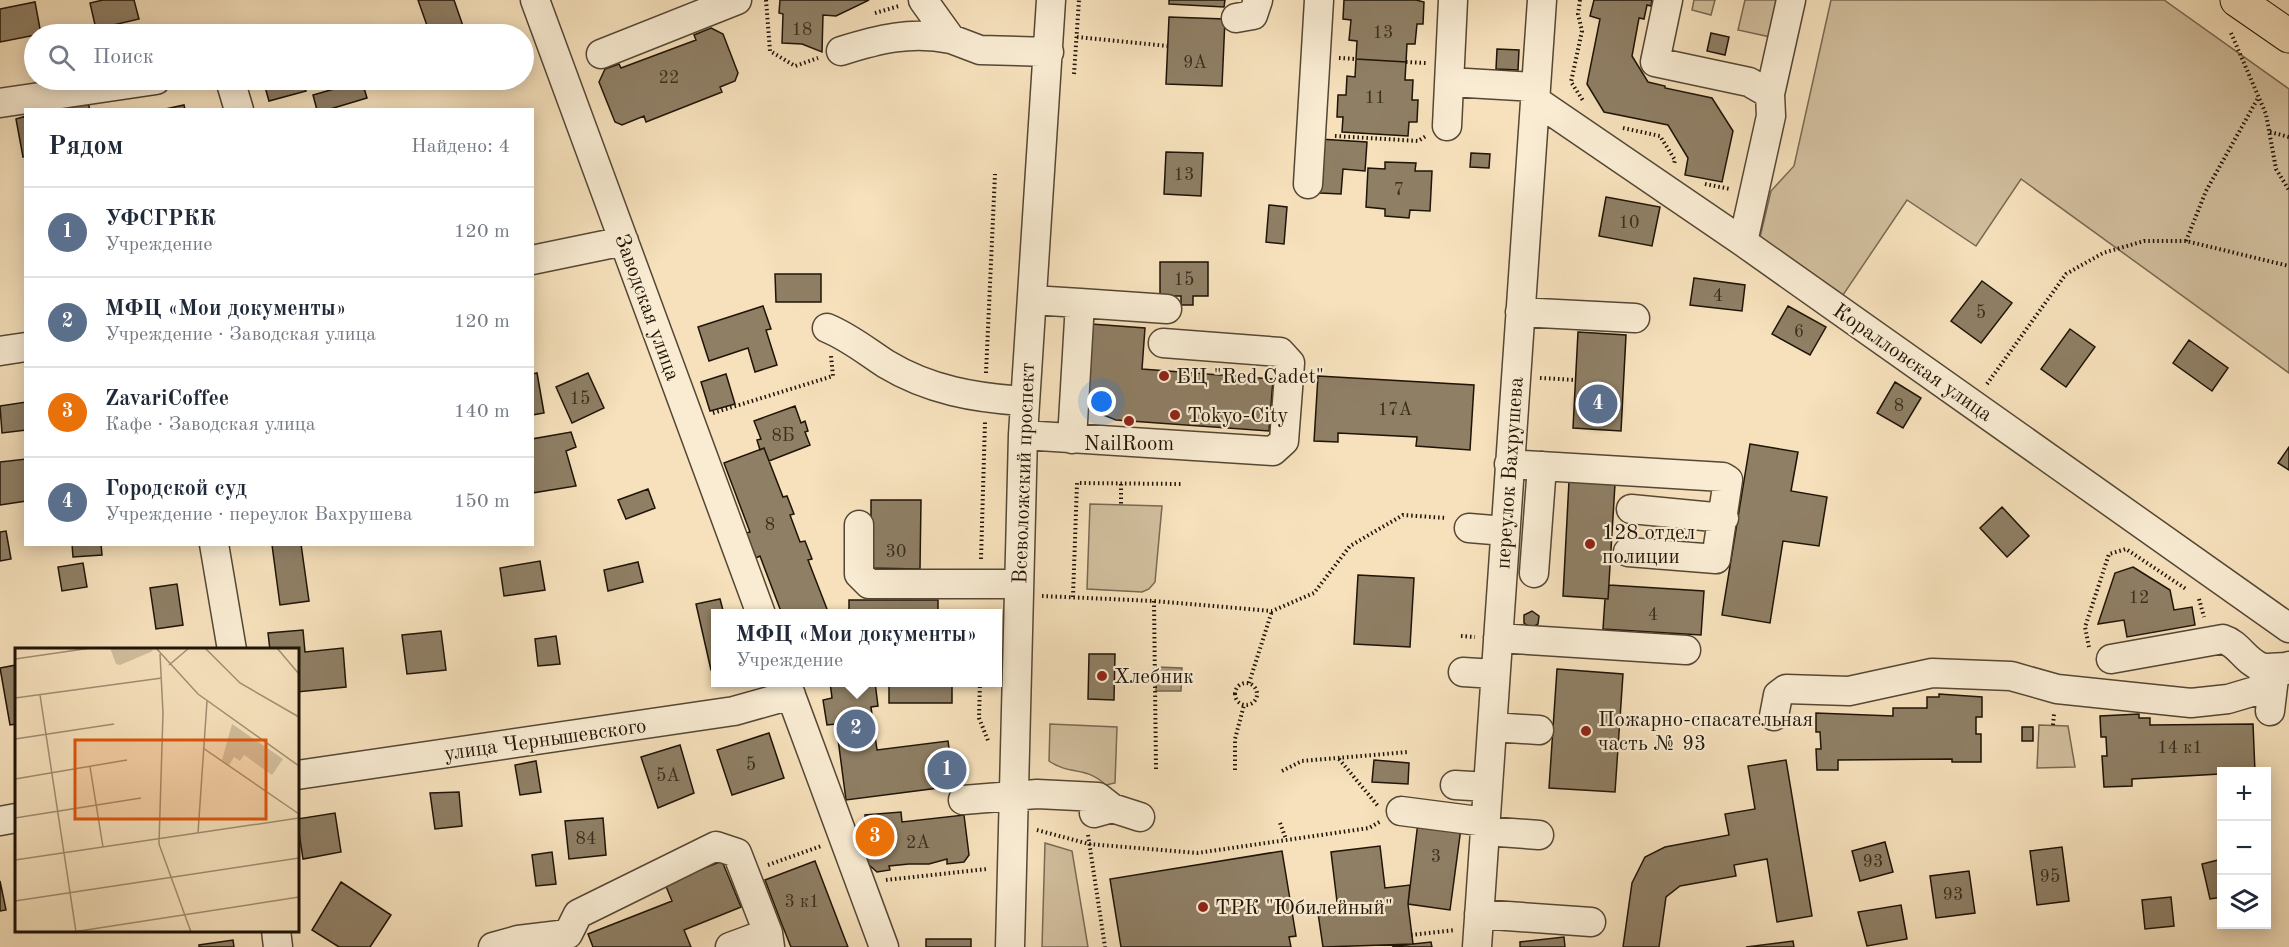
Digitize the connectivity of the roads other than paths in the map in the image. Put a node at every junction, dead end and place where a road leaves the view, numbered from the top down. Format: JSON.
{"nodes":[{"id":1,"x":535,"y":0,"type":"edge"},
{"id":2,"x":737,"y":0,"type":"edge"},
{"id":3,"x":923,"y":0,"type":"edge"},
{"id":4,"x":1051,"y":0,"type":"edge"},
{"id":5,"x":1258,"y":0,"type":"edge"},
{"id":6,"x":1319,"y":0,"type":"edge"},
{"id":7,"x":1453,"y":0,"type":"edge"},
{"id":8,"x":1542,"y":0,"type":"edge"},
{"id":9,"x":1668,"y":0,"type":"edge"},
{"id":10,"x":1791,"y":0,"type":"edge"},
{"id":11,"x":2237,"y":0,"type":"edge"},
{"id":12,"x":1236,"y":18,"type":"dead end"},
{"id":13,"x":2289,"y":36,"type":"edge"},
{"id":14,"x":951,"y":39,"type":"junction"},
{"id":15,"x":842,"y":51,"type":"road end"},
{"id":16,"x":1049,"y":52,"type":"junction"},
{"id":17,"x":601,"y":54,"type":"dead end"},
{"id":18,"x":1450,"y":82,"type":"junction"},
{"id":19,"x":88,"y":90,"type":"edge"},
{"id":20,"x":233,"y":90,"type":"edge"},
{"id":21,"x":1535,"y":94,"type":"junction"},
{"id":22,"x":1778,"y":100,"type":"junction"},
{"id":23,"x":0,"y":103,"type":"edge"},
{"id":24,"x":238,"y":108,"type":"edge"},
{"id":25,"x":1448,"y":126,"type":"road end"},
{"id":26,"x":1308,"y":184,"type":"dead end"},
{"id":27,"x":624,"y":241,"type":"junction"},
{"id":28,"x":1743,"y":242,"type":"junction"},
{"id":29,"x":534,"y":260,"type":"edge"},
{"id":30,"x":1032,"y":300,"type":"junction"},
{"id":31,"x":1080,"y":303,"type":"junction"},
{"id":32,"x":1167,"y":309,"type":"dead end"},
{"id":33,"x":1520,"y":312,"type":"junction"},
{"id":34,"x":1635,"y":318,"type":"dead end"},
{"id":35,"x":827,"y":328,"type":"road end"},
{"id":36,"x":1163,"y":343,"type":"dead end"},
{"id":37,"x":24,"y":347,"type":"edge"},
{"id":38,"x":0,"y":351,"type":"edge"},
{"id":39,"x":1024,"y":400,"type":"junction"},
{"id":40,"x":1023,"y":435,"type":"junction"},
{"id":41,"x":1072,"y":438,"type":"junction"},
{"id":42,"x":1509,"y":464,"type":"junction"},
{"id":43,"x":1542,"y":466,"type":"junction"},
{"id":44,"x":1631,"y":510,"type":"dead end"},
{"id":45,"x":1724,"y":518,"type":"junction"},
{"id":46,"x":1457,"y":523,"type":"road end"},
{"id":47,"x":859,"y":525,"type":"dead end"},
{"id":48,"x":1505,"y":531,"type":"junction"},
{"id":49,"x":214,"y":546,"type":"edge"},
{"id":50,"x":1628,"y":552,"type":"dead end"},
{"id":51,"x":1534,"y":573,"type":"dead end"},
{"id":52,"x":1031,"y":590,"type":"junction"},
{"id":53,"x":759,"y":609,"type":"edge"},
{"id":54,"x":2289,"y":628,"type":"edge"},
{"id":55,"x":1498,"y":638,"type":"junction"},
{"id":56,"x":232,"y":648,"type":"edge"},
{"id":57,"x":1686,"y":650,"type":"dead end"},
{"id":58,"x":2100,"y":652,"type":"road end"},
{"id":59,"x":2282,"y":670,"type":"edge"},
{"id":60,"x":1463,"y":672,"type":"dead end"},
{"id":61,"x":1495,"y":674,"type":"junction"},
{"id":62,"x":789,"y":689,"type":"edge"},
{"id":63,"x":2270,"y":711,"type":"dead end"},
{"id":64,"x":1774,"y":716,"type":"dead end"},
{"id":65,"x":1492,"y":727,"type":"junction"},
{"id":66,"x":1539,"y":730,"type":"dead end"},
{"id":67,"x":298,"y":775,"type":"edge"},
{"id":68,"x":1455,"y":785,"type":"dead end"},
{"id":69,"x":1488,"y":787,"type":"junction"},
{"id":70,"x":963,"y":800,"type":"dead end"},
{"id":71,"x":1014,"y":802,"type":"junction"},
{"id":72,"x":1394,"y":814,"type":"road end"},
{"id":73,"x":1140,"y":816,"type":"dead end"},
{"id":74,"x":15,"y":818,"type":"edge"},
{"id":75,"x":0,"y":821,"type":"edge"},
{"id":76,"x":1485,"y":826,"type":"junction"},
{"id":77,"x":1539,"y":835,"type":"dead end"},
{"id":78,"x":1591,"y":922,"type":"dead end"},
{"id":79,"x":1473,"y":930,"type":"edge"},
{"id":80,"x":276,"y":932,"type":"edge"},
{"id":81,"x":569,"y":940,"type":"edge"},
{"id":82,"x":769,"y":940,"type":"edge"},
{"id":83,"x":278,"y":947,"type":"edge"},
{"id":84,"x":494,"y":947,"type":"edge"},
{"id":85,"x":730,"y":947,"type":"edge"},
{"id":86,"x":884,"y":947,"type":"edge"},
{"id":87,"x":1010,"y":947,"type":"edge"}],
"edges":[{"from":1,"to":27,"type":"street","name":"Заводская улица"},
{"from":2,"to":17,"type":"street"},
{"from":3,"to":14,"type":"street"},
{"from":4,"to":16,"type":"street","name":"Всеволожский проспект"},
{"from":5,"to":12,"type":"street"},
{"from":6,"to":26,"type":"street"},
{"from":7,"to":18,"type":"street"},
{"from":8,"to":21,"type":"street","name":"переулок Вахрушева"},
{"from":9,"to":22,"type":"street"},
{"from":10,"to":22,"type":"street"},
{"from":11,"to":13,"type":"main road"},
{"from":14,"to":15,"type":"street"},
{"from":14,"to":16,"type":"street"},
{"from":16,"to":30,"type":"street","name":"Всеволожский проспект"},
{"from":18,"to":21,"type":"street"},
{"from":18,"to":25,"type":"street"},
{"from":19,"to":23,"type":"street"},
{"from":20,"to":24,"type":"street"},
{"from":21,"to":28,"type":"street","name":"Коралловская улица"},
{"from":21,"to":33,"type":"street","name":"переулок Вахрушева"},
{"from":22,"to":28,"type":"street"},
{"from":27,"to":29,"type":"street"},
{"from":27,"to":53,"type":"street","name":"Заводская улица"},
{"from":28,"to":54,"type":"street","name":"Коралловская улица"},
{"from":30,"to":31,"type":"street"},
{"from":30,"to":39,"type":"street","name":"Всеволожский проспект"},
{"from":31,"to":32,"type":"street"},
{"from":31,"to":41,"type":"street"},
{"from":33,"to":34,"type":"street"},
{"from":33,"to":42,"type":"street","name":"переулок Вахрушева"},
{"from":35,"to":39,"type":"street"},
{"from":36,"to":41,"type":"street"},
{"from":37,"to":38,"type":"street"},
{"from":39,"to":40,"type":"street","name":"Всеволожский проспект"},
{"from":40,"to":41,"type":"street"},
{"from":40,"to":52,"type":"street","name":"Всеволожский проспект"},
{"from":42,"to":43,"type":"street"},
{"from":42,"to":48,"type":"street","name":"переулок Вахрушева"},
{"from":43,"to":45,"type":"street"},
{"from":43,"to":51,"type":"street"},
{"from":44,"to":45,"type":"street"},
{"from":45,"to":50,"type":"street"},
{"from":46,"to":48,"type":"street"},
{"from":47,"to":52,"type":"street"},
{"from":48,"to":55,"type":"street","name":"переулок Вахрушева"},
{"from":49,"to":56,"type":"street"},
{"from":52,"to":71,"type":"street","name":"Всеволожский проспект"},
{"from":55,"to":57,"type":"street"},
{"from":55,"to":61,"type":"street","name":"переулок Вахрушева"},
{"from":58,"to":59,"type":"street"},
{"from":59,"to":63,"type":"street"},
{"from":59,"to":64,"type":"street"},
{"from":60,"to":61,"type":"street"},
{"from":61,"to":65,"type":"street","name":"переулок Вахрушева"},
{"from":62,"to":67,"type":"street","name":"улица Чернышевского"},
{"from":62,"to":86,"type":"street"},
{"from":65,"to":66,"type":"street"},
{"from":65,"to":69,"type":"street","name":"переулок Вахрушева"},
{"from":68,"to":69,"type":"street"},
{"from":69,"to":76,"type":"street","name":"переулок Вахрушева"},
{"from":70,"to":71,"type":"street"},
{"from":71,"to":73,"type":"street"},
{"from":71,"to":87,"type":"street","name":"Всеволожский проспект"},
{"from":72,"to":76,"type":"street"},
{"from":74,"to":75,"type":"street"},
{"from":76,"to":77,"type":"street"},
{"from":76,"to":79,"type":"street","name":"переулок Вахрушева"},
{"from":78,"to":79,"type":"street"},
{"from":80,"to":83,"type":"street"},
{"from":81,"to":82,"type":"street"},
{"from":81,"to":84,"type":"street"},
{"from":82,"to":85,"type":"street"}]}
